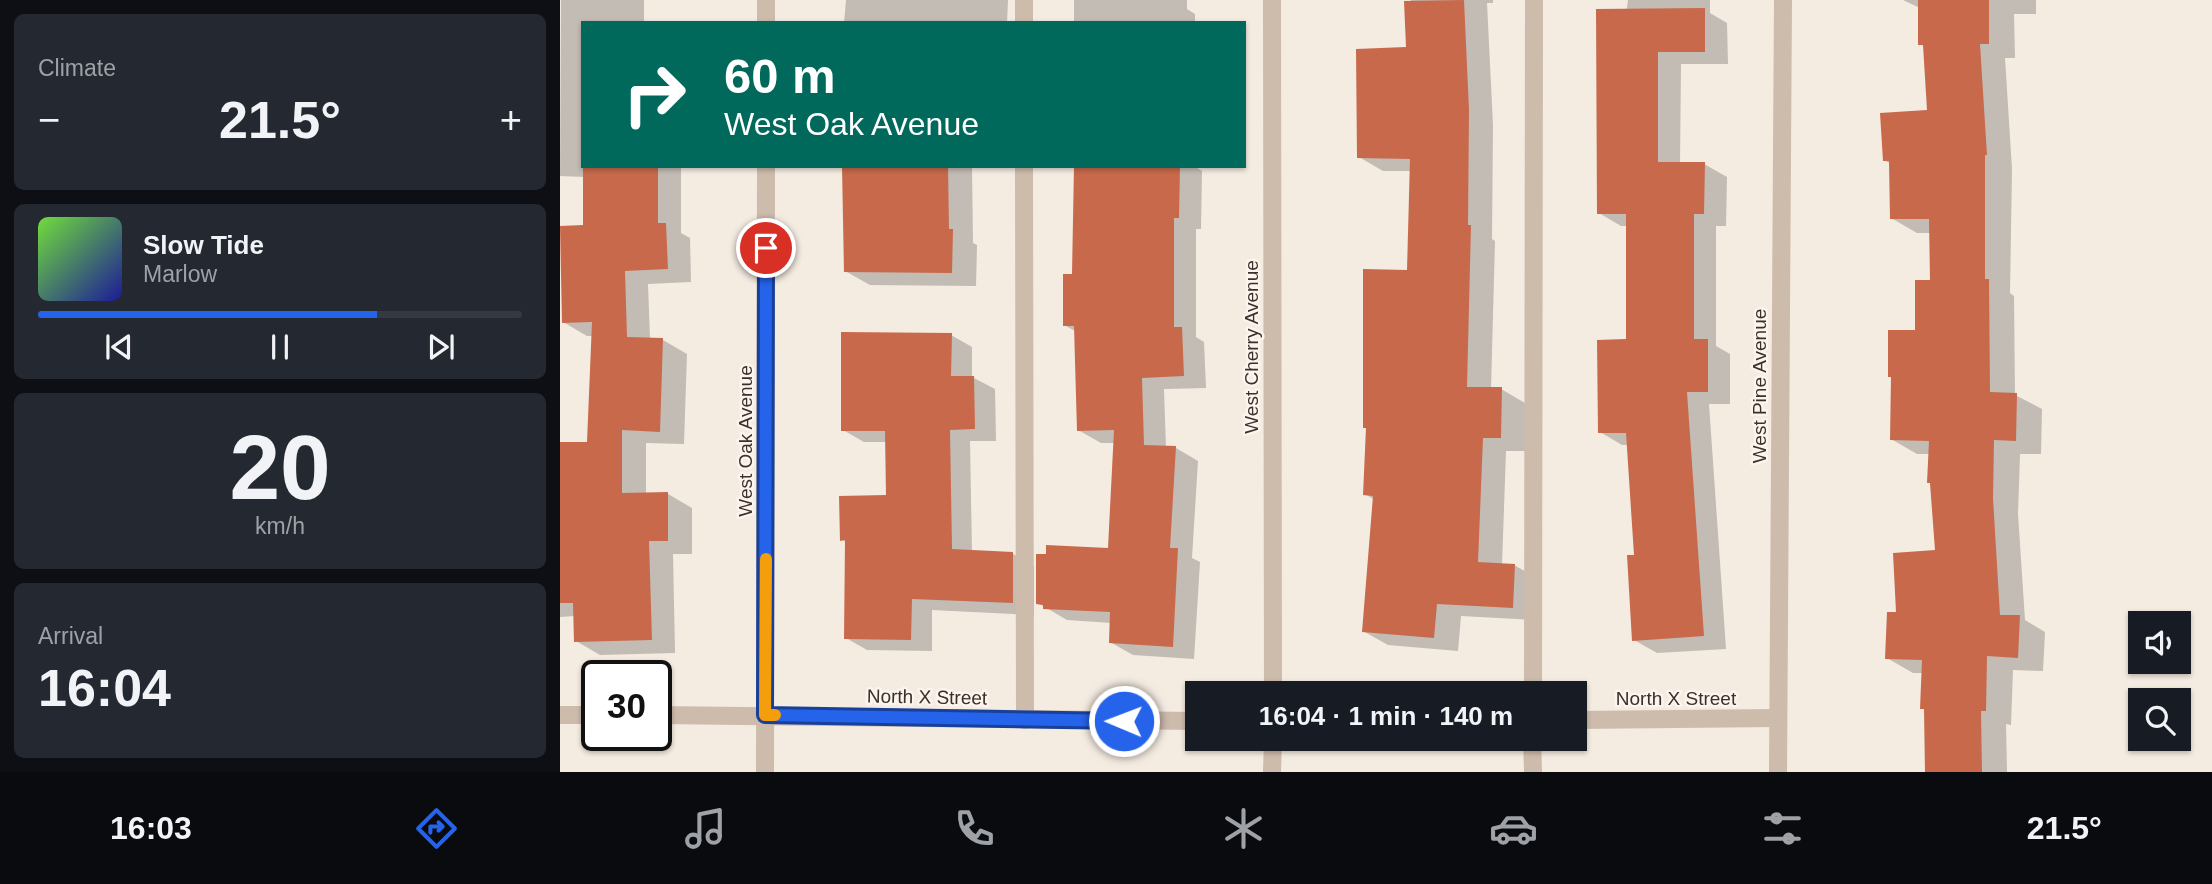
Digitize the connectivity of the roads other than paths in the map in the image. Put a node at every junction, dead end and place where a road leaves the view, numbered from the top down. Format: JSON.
{"nodes":[{"id":1,"x":766,"y":0,"type":"edge"},
{"id":2,"x":1024,"y":0,"type":"edge"},
{"id":3,"x":1272,"y":0,"type":"edge"},
{"id":4,"x":1534,"y":0,"type":"edge"},
{"id":5,"x":1783,"y":0,"type":"edge"},
{"id":6,"x":766,"y":21,"type":"edge"},
{"id":7,"x":1024,"y":21,"type":"edge"},
{"id":8,"x":766,"y":168,"type":"edge"},
{"id":9,"x":1024,"y":168,"type":"edge"},
{"id":10,"x":1273,"y":681,"type":"edge"},
{"id":11,"x":1532,"y":681,"type":"edge"},
{"id":12,"x":560,"y":715,"type":"edge"},
{"id":13,"x":581,"y":715,"type":"edge"},
{"id":14,"x":672,"y":715,"type":"edge"},
{"id":15,"x":765,"y":715,"type":"junction"},
{"id":16,"x":1777,"y":718,"type":"junction"},
{"id":17,"x":1025,"y":720,"type":"junction"},
{"id":18,"x":1587,"y":720,"type":"edge"},
{"id":19,"x":1185,"y":722,"type":"edge"},
{"id":20,"x":1273,"y":751,"type":"edge"},
{"id":21,"x":1532,"y":751,"type":"edge"},
{"id":22,"x":765,"y":772,"type":"edge"},
{"id":23,"x":1272,"y":772,"type":"edge"},
{"id":24,"x":1532,"y":772,"type":"edge"},
{"id":25,"x":1779,"y":772,"type":"edge"}],
"edges":[{"from":1,"to":6,"type":"street"},
{"from":2,"to":7,"type":"street"},
{"from":3,"to":10,"type":"street","name":"West Cherry Avenue"},
{"from":4,"to":11,"type":"street"},
{"from":5,"to":16,"type":"street","name":"West Pine Avenue"},
{"from":8,"to":15,"type":"street","name":"West Oak Avenue"},
{"from":9,"to":17,"type":"street"},
{"from":12,"to":13,"type":"street"},
{"from":14,"to":15,"type":"street","name":"North X Street"},
{"from":15,"to":17,"type":"street","name":"North X Street"},
{"from":15,"to":22,"type":"street","name":"West Oak Avenue"},
{"from":16,"to":18,"type":"street","name":"North X Street"},
{"from":16,"to":25,"type":"street","name":"West Pine Avenue"},
{"from":17,"to":19,"type":"street","name":"North X Street"},
{"from":20,"to":23,"type":"street"},
{"from":21,"to":24,"type":"street"}]}
